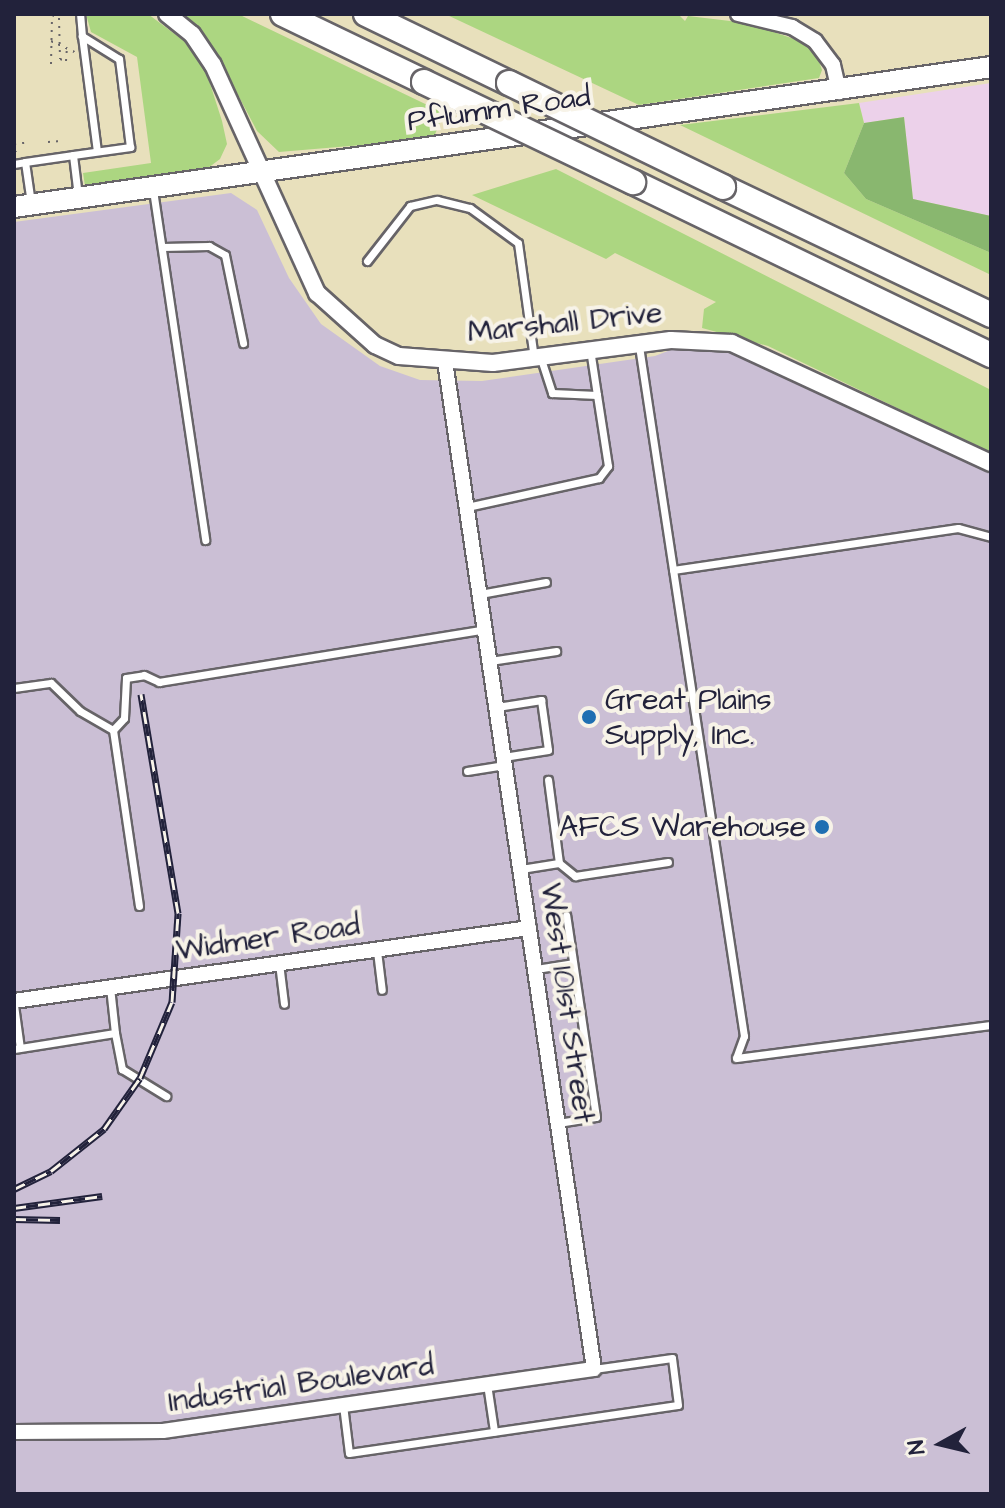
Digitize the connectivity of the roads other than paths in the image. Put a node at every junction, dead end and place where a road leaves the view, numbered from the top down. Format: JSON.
{"nodes":[{"id":1,"x":80,"y":14,"type":"edge"},
{"id":2,"x":167,"y":14,"type":"edge"},
{"id":3,"x":283,"y":14,"type":"edge"},
{"id":4,"x":366,"y":14,"type":"edge"},
{"id":5,"x":738,"y":14,"type":"edge"},
{"id":6,"x":82,"y":36,"type":"junction"},
{"id":7,"x":991,"y":67,"type":"edge"},
{"id":8,"x":839,"y":92,"type":"junction"},
{"id":9,"x":97,"y":151,"type":"junction"},
{"id":10,"x":73,"y":155,"type":"junction"},
{"id":11,"x":25,"y":162,"type":"junction"},
{"id":12,"x":14,"y":164,"type":"edge"},
{"id":13,"x":260,"y":172,"type":"junction"},
{"id":14,"x":153,"y":187,"type":"junction"},
{"id":15,"x":78,"y":198,"type":"junction"},
{"id":16,"x":23,"y":206,"type":"edge"},
{"id":17,"x":162,"y":247,"type":"junction"},
{"id":18,"x":367,"y":261,"type":"dead end"},
{"id":19,"x":924,"y":283,"type":"junction"},
{"id":20,"x":991,"y":306,"type":"edge"},
{"id":21,"x":991,"y":315,"type":"edge"},
{"id":22,"x":954,"y":337,"type":"junction"},
{"id":23,"x":243,"y":343,"type":"dead end"},
{"id":24,"x":638,"y":344,"type":"junction"},
{"id":25,"x":590,"y":349,"type":"junction"},
{"id":26,"x":991,"y":355,"type":"edge"},
{"id":27,"x":538,"y":357,"type":"junction"},
{"id":28,"x":445,"y":361,"type":"junction"},
{"id":29,"x":991,"y":362,"type":"edge"},
{"id":30,"x":597,"y":395,"type":"junction"},
{"id":31,"x":991,"y":463,"type":"edge"},
{"id":32,"x":467,"y":507,"type":"junction"},
{"id":33,"x":991,"y":537,"type":"edge"},
{"id":34,"x":205,"y":540,"type":"dead end"},
{"id":35,"x":673,"y":570,"type":"junction"},
{"id":36,"x":546,"y":582,"type":"dead end"},
{"id":37,"x":480,"y":594,"type":"junction"},
{"id":38,"x":485,"y":629,"type":"junction"},
{"id":39,"x":556,"y":651,"type":"dead end"},
{"id":40,"x":490,"y":661,"type":"junction"},
{"id":41,"x":14,"y":688,"type":"edge"},
{"id":42,"x":497,"y":707,"type":"junction"},
{"id":43,"x":113,"y":730,"type":"junction"},
{"id":44,"x":504,"y":761,"type":"junction"},
{"id":45,"x":467,"y":771,"type":"dead end"},
{"id":46,"x":548,"y":780,"type":"dead end"},
{"id":47,"x":668,"y":862,"type":"dead end"},
{"id":48,"x":559,"y":863,"type":"junction"},
{"id":49,"x":521,"y":869,"type":"junction"},
{"id":50,"x":139,"y":906,"type":"dead end"},
{"id":51,"x":566,"y":915,"type":"dead end"},
{"id":52,"x":529,"y":928,"type":"junction"},
{"id":53,"x":377,"y":948,"type":"junction"},
{"id":54,"x":279,"y":963,"type":"junction"},
{"id":55,"x":573,"y":963,"type":"junction"},
{"id":56,"x":536,"y":969,"type":"junction"},
{"id":57,"x":110,"y":987,"type":"junction"},
{"id":58,"x":382,"y":990,"type":"dead end"},
{"id":59,"x":14,"y":1003,"type":"edge"},
{"id":60,"x":284,"y":1004,"type":"dead end"},
{"id":61,"x":991,"y":1025,"type":"edge"},
{"id":62,"x":115,"y":1033,"type":"junction"},
{"id":63,"x":17,"y":1048,"type":"edge"},
{"id":64,"x":166,"y":1096,"type":"dead end"},
{"id":65,"x":558,"y":1123,"type":"junction"},
{"id":66,"x":594,"y":1369,"type":"junction"},
{"id":67,"x":487,"y":1384,"type":"junction"},
{"id":68,"x":343,"y":1405,"type":"junction"},
{"id":69,"x":494,"y":1431,"type":"junction"},
{"id":70,"x":14,"y":1432,"type":"edge"}],
"edges":[{"from":1,"to":6,"type":"lane"},
{"from":2,"to":13,"type":"street","name":"Marshall Drive"},
{"from":3,"to":22,"type":"highway","bridge":true},
{"from":4,"to":19,"type":"highway","bridge":true},
{"from":5,"to":8,"type":"street"},
{"from":6,"to":9,"type":"lane"},
{"from":6,"to":9,"type":"lane"},
{"from":7,"to":8,"type":"main road","name":"Pflumm Road"},
{"from":8,"to":13,"type":"main road","name":"Pflumm Road"},
{"from":9,"to":10,"type":"lane"},
{"from":10,"to":11,"type":"lane"},
{"from":10,"to":15,"type":"lane"},
{"from":11,"to":12,"type":"lane"},
{"from":11,"to":16,"type":"lane"},
{"from":13,"to":14,"type":"main road","name":"Pflumm Road"},
{"from":13,"to":28,"type":"street","name":"Marshall Drive"},
{"from":14,"to":15,"type":"main road","name":"Pflumm Road"},
{"from":14,"to":17,"type":"lane"},
{"from":15,"to":16,"type":"main road","name":"Pflumm Road"},
{"from":17,"to":23,"type":"lane"},
{"from":17,"to":34,"type":"lane"},
{"from":18,"to":27,"type":"lane"},
{"from":19,"to":20,"type":"highway"},
{"from":19,"to":21,"type":"highway"},
{"from":22,"to":26,"type":"highway"},
{"from":22,"to":29,"type":"highway"},
{"from":24,"to":25,"type":"street","name":"Marshall Drive"},
{"from":24,"to":31,"type":"street","name":"Marshall Drive"},
{"from":24,"to":35,"type":"lane"},
{"from":25,"to":27,"type":"street","name":"Marshall Drive"},
{"from":25,"to":30,"type":"lane"},
{"from":27,"to":28,"type":"street","name":"Marshall Drive"},
{"from":27,"to":30,"type":"lane"},
{"from":28,"to":32,"type":"street","name":"West 101st Street"},
{"from":30,"to":32,"type":"lane"},
{"from":32,"to":37,"type":"street","name":"West 101st Street"},
{"from":33,"to":35,"type":"lane"},
{"from":35,"to":61,"type":"lane"},
{"from":36,"to":37,"type":"lane"},
{"from":37,"to":38,"type":"street","name":"West 101st Street"},
{"from":38,"to":40,"type":"street","name":"West 101st Street"},
{"from":38,"to":43,"type":"lane"},
{"from":39,"to":40,"type":"lane"},
{"from":40,"to":42,"type":"street","name":"West 101st Street"},
{"from":41,"to":43,"type":"lane"},
{"from":42,"to":44,"type":"street","name":"West 101st Street"},
{"from":42,"to":44,"type":"lane"},
{"from":43,"to":50,"type":"lane"},
{"from":44,"to":45,"type":"lane"},
{"from":44,"to":49,"type":"street","name":"West 101st Street"},
{"from":46,"to":48,"type":"lane"},
{"from":47,"to":48,"type":"lane"},
{"from":48,"to":49,"type":"lane"},
{"from":49,"to":52,"type":"street","name":"West 101st Street"},
{"from":51,"to":55,"type":"lane"},
{"from":52,"to":53,"type":"street","name":"Widmer Road"},
{"from":52,"to":56,"type":"street","name":"West 101st Street"},
{"from":53,"to":54,"type":"street","name":"Widmer Road"},
{"from":53,"to":58,"type":"lane"},
{"from":54,"to":57,"type":"street","name":"Widmer Road"},
{"from":54,"to":60,"type":"lane"},
{"from":55,"to":56,"type":"lane"},
{"from":55,"to":65,"type":"lane"},
{"from":56,"to":65,"type":"street","name":"West 101st Street"},
{"from":57,"to":59,"type":"street","name":"Widmer Road"},
{"from":57,"to":62,"type":"lane"},
{"from":59,"to":63,"type":"lane"},
{"from":62,"to":63,"type":"lane"},
{"from":62,"to":64,"type":"lane"},
{"from":65,"to":66,"type":"street","name":"West 101st Street"},
{"from":66,"to":67,"type":"street","name":"Industrial Boulevard"},
{"from":66,"to":69,"type":"lane"},
{"from":67,"to":68,"type":"street","name":"Industrial Boulevard"},
{"from":67,"to":69,"type":"lane"},
{"from":68,"to":69,"type":"lane"},
{"from":68,"to":70,"type":"street","name":"Industrial Boulevard"}]}
